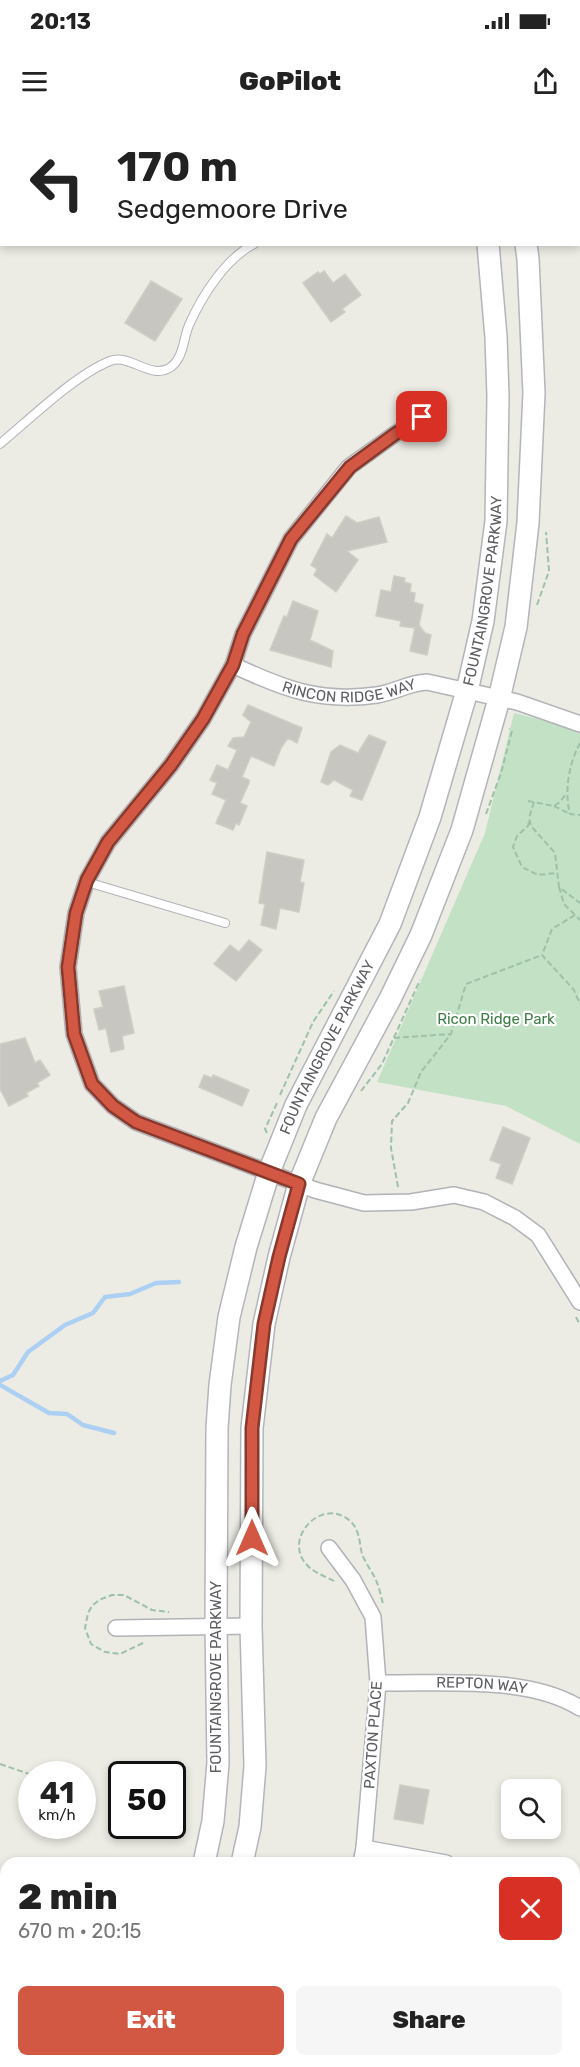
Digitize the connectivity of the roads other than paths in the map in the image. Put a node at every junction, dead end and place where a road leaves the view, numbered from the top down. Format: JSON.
{"nodes":[{"id":1,"x":250,"y":246,"type":"edge"},
{"id":2,"x":488,"y":246,"type":"edge"},
{"id":3,"x":526,"y":246,"type":"edge"},
{"id":4,"x":422,"y":417,"type":"dead end"},
{"id":5,"x":0,"y":444,"type":"edge"},
{"id":6,"x":233,"y":665,"type":"junction"},
{"id":7,"x":466,"y":691,"type":"junction"},
{"id":8,"x":499,"y":699,"type":"junction"},
{"id":9,"x":580,"y":724,"type":"edge"},
{"id":10,"x":87,"y":882,"type":"junction"},
{"id":11,"x":225,"y":923,"type":"dead end"},
{"id":12,"x":269,"y":1172,"type":"junction"},
{"id":13,"x":299,"y":1184,"type":"junction"},
{"id":14,"x":576,"y":1306,"type":"edge"},
{"id":15,"x":328,"y":1548,"type":"dead end"},
{"id":16,"x":216,"y":1625,"type":"junction"},
{"id":17,"x":251,"y":1626,"type":"junction"},
{"id":18,"x":117,"y":1628,"type":"dead end"},
{"id":19,"x":378,"y":1683,"type":"junction"},
{"id":20,"x":580,"y":1708,"type":"edge"},
{"id":21,"x":364,"y":1848,"type":"junction"},
{"id":22,"x":205,"y":1857,"type":"edge"},
{"id":23,"x":243,"y":1857,"type":"edge"},
{"id":24,"x":362,"y":1857,"type":"edge"},
{"id":25,"x":413,"y":1857,"type":"edge"}],
"edges":[{"from":1,"to":5,"type":"lane"},
{"from":2,"to":7,"type":"main road","name":"FOUNTAINGROVE PARKWAY"},
{"from":3,"to":8,"type":"main road","name":"FOUNTAINGROVE PARKWAY"},
{"from":4,"to":6,"type":"street"},
{"from":6,"to":7,"type":"street","name":"RINCON RIDGE WAY"},
{"from":6,"to":10,"type":"street"},
{"from":7,"to":8,"type":"street","name":"RINCON RIDGE WAY"},
{"from":7,"to":12,"type":"main road","name":"FOUNTAINGROVE PARKWAY"},
{"from":8,"to":9,"type":"street","name":"RINCON RIDGE WAY"},
{"from":8,"to":13,"type":"main road","name":"FOUNTAINGROVE PARKWAY"},
{"from":10,"to":11,"type":"lane"},
{"from":10,"to":12,"type":"street"},
{"from":12,"to":13,"type":"street"},
{"from":12,"to":16,"type":"main road","name":"FOUNTAINGROVE PARKWAY"},
{"from":13,"to":14,"type":"street"},
{"from":13,"to":17,"type":"main road","name":"FOUNTAINGROVE PARKWAY"},
{"from":15,"to":19,"type":"street","name":"PAXTON PLACE"},
{"from":16,"to":17,"type":"street"},
{"from":16,"to":18,"type":"street"},
{"from":16,"to":22,"type":"main road","name":"FOUNTAINGROVE PARKWAY"},
{"from":17,"to":23,"type":"main road","name":"FOUNTAINGROVE PARKWAY"},
{"from":19,"to":20,"type":"street","name":"REPTON WAY"},
{"from":19,"to":21,"type":"street","name":"PAXTON PLACE"},
{"from":21,"to":24,"type":"street","name":"PAXTON PLACE"},
{"from":21,"to":25,"type":"street"}]}
